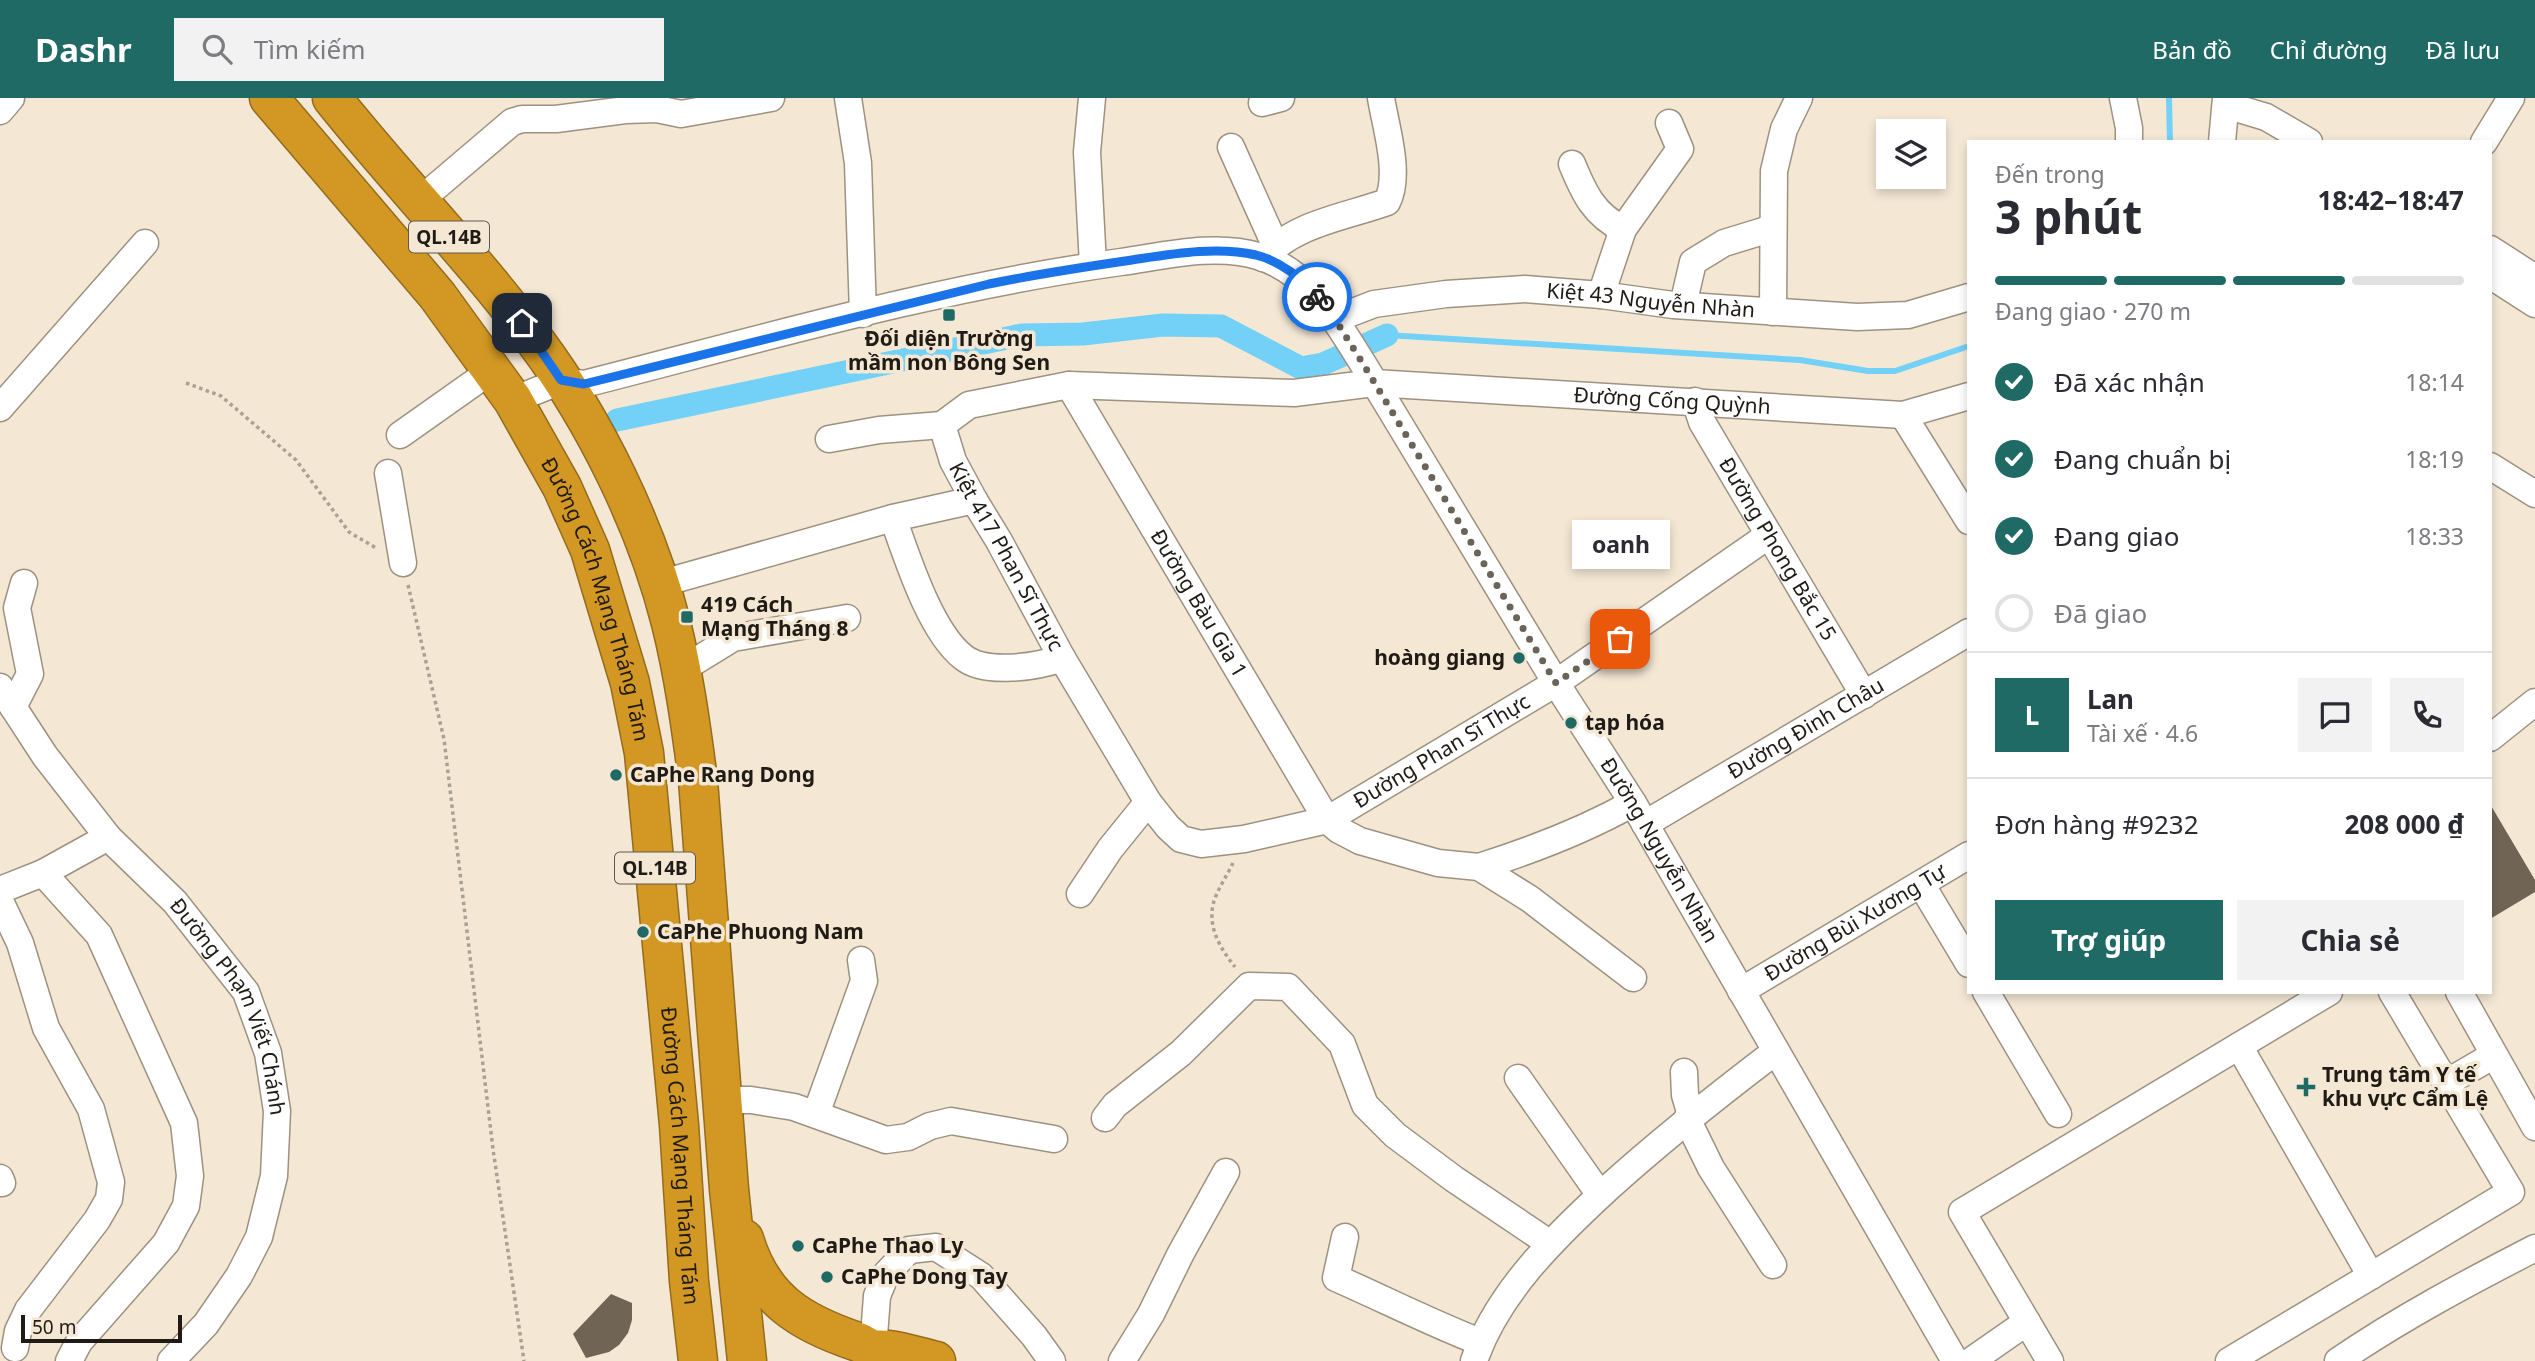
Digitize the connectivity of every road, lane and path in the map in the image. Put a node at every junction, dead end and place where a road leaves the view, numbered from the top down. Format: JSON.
{"nodes":[{"id":1,"x":11,"y":98,"type":"edge"},
{"id":2,"x":269,"y":98,"type":"edge"},
{"id":3,"x":332,"y":98,"type":"edge"},
{"id":4,"x":771,"y":98,"type":"edge"},
{"id":5,"x":848,"y":98,"type":"edge"},
{"id":6,"x":1092,"y":98,"type":"edge"},
{"id":7,"x":1381,"y":98,"type":"edge"},
{"id":8,"x":1799,"y":98,"type":"edge"},
{"id":9,"x":2123,"y":98,"type":"edge"},
{"id":10,"x":2511,"y":98,"type":"edge"},
{"id":11,"x":515,"y":110,"type":"edge"},
{"id":12,"x":0,"y":111,"type":"edge"},
{"id":13,"x":2225,"y":117,"type":"edge"},
{"id":14,"x":1669,"y":123,"type":"dead end"},
{"id":15,"x":2129,"y":140,"type":"edge"},
{"id":16,"x":2271,"y":140,"type":"edge"},
{"id":17,"x":2306,"y":140,"type":"edge"},
{"id":18,"x":2485,"y":140,"type":"edge"},
{"id":19,"x":1231,"y":147,"type":"dead end"},
{"id":20,"x":1572,"y":164,"type":"dead end"},
{"id":21,"x":418,"y":202,"type":"junction"},
{"id":22,"x":1773,"y":228,"type":"junction"},
{"id":23,"x":1623,"y":229,"type":"junction"},
{"id":24,"x":145,"y":243,"type":"dead end"},
{"id":25,"x":2492,"y":250,"type":"edge"},
{"id":26,"x":1269,"y":251,"type":"junction"},
{"id":27,"x":1093,"y":265,"type":"junction"},
{"id":28,"x":2492,"y":276,"type":"edge"},
{"id":29,"x":2535,"y":278,"type":"edge"},
{"id":30,"x":1601,"y":295,"type":"junction"},
{"id":31,"x":1967,"y":299,"type":"edge"},
{"id":32,"x":2535,"y":304,"type":"edge"},
{"id":33,"x":1683,"y":305,"type":"junction"},
{"id":34,"x":1773,"y":312,"type":"junction"},
{"id":35,"x":863,"y":314,"type":"junction"},
{"id":36,"x":1338,"y":324,"type":"junction"},
{"id":37,"x":1370,"y":375,"type":"junction"},
{"id":38,"x":561,"y":380,"type":"junction"},
{"id":39,"x":186,"y":383,"type":"dead end"},
{"id":40,"x":503,"y":385,"type":"junction"},
{"id":41,"x":1069,"y":385,"type":"junction"},
{"id":42,"x":1967,"y":397,"type":"edge"},
{"id":43,"x":1695,"y":401,"type":"junction"},
{"id":44,"x":0,"y":408,"type":"edge"},
{"id":45,"x":1903,"y":415,"type":"junction"},
{"id":46,"x":942,"y":425,"type":"junction"},
{"id":47,"x":400,"y":435,"type":"dead end"},
{"id":48,"x":829,"y":439,"type":"dead end"},
{"id":49,"x":388,"y":473,"type":"dead end"},
{"id":50,"x":2495,"y":478,"type":"edge"},
{"id":51,"x":2535,"y":494,"type":"edge"},
{"id":52,"x":974,"y":500,"type":"junction"},
{"id":53,"x":893,"y":518,"type":"junction"},
{"id":54,"x":1967,"y":518,"type":"edge"},
{"id":55,"x":1769,"y":534,"type":"junction"},
{"id":56,"x":403,"y":563,"type":"junction"},
{"id":57,"x":24,"y":583,"type":"dead end"},
{"id":58,"x":659,"y":584,"type":"junction"},
{"id":59,"x":847,"y":618,"type":"dead end"},
{"id":60,"x":1967,"y":633,"type":"edge"},
{"id":61,"x":1062,"y":659,"type":"junction"},
{"id":62,"x":681,"y":670,"type":"junction"},
{"id":63,"x":1556,"y":683,"type":"junction"},
{"id":64,"x":1864,"y":695,"type":"junction"},
{"id":65,"x":6,"y":697,"type":"edge"},
{"id":66,"x":2535,"y":702,"type":"edge"},
{"id":67,"x":2492,"y":736,"type":"edge"},
{"id":68,"x":1149,"y":802,"type":"junction"},
{"id":69,"x":1639,"y":814,"type":"junction"},
{"id":70,"x":1327,"y":820,"type":"junction"},
{"id":71,"x":108,"y":837,"type":"junction"},
{"id":72,"x":1967,"y":856,"type":"edge"},
{"id":73,"x":1479,"y":867,"type":"junction"},
{"id":74,"x":43,"y":873,"type":"junction"},
{"id":75,"x":1921,"y":884,"type":"junction"},
{"id":76,"x":0,"y":890,"type":"edge"},
{"id":77,"x":1080,"y":894,"type":"dead end"},
{"id":78,"x":0,"y":901,"type":"edge"},
{"id":79,"x":862,"y":960,"type":"dead end"},
{"id":80,"x":1967,"y":961,"type":"edge"},
{"id":81,"x":1633,"y":978,"type":"dead end"},
{"id":82,"x":1741,"y":990,"type":"junction"},
{"id":83,"x":1987,"y":994,"type":"edge"},
{"id":84,"x":2326,"y":994,"type":"edge"},
{"id":85,"x":2393,"y":994,"type":"edge"},
{"id":86,"x":2460,"y":994,"type":"edge"},
{"id":87,"x":2239,"y":1046,"type":"junction"},
{"id":88,"x":1776,"y":1051,"type":"junction"},
{"id":89,"x":2494,"y":1055,"type":"junction"},
{"id":90,"x":1684,"y":1072,"type":"dead end"},
{"id":91,"x":1518,"y":1078,"type":"dead end"},
{"id":92,"x":2446,"y":1083,"type":"junction"},
{"id":93,"x":722,"y":1100,"type":"junction"},
{"id":94,"x":816,"y":1114,"type":"junction"},
{"id":95,"x":2058,"y":1114,"type":"dead end"},
{"id":96,"x":1689,"y":1117,"type":"junction"},
{"id":97,"x":1105,"y":1118,"type":"dead end"},
{"id":98,"x":2535,"y":1127,"type":"edge"},
{"id":99,"x":1054,"y":1139,"type":"dead end"},
{"id":100,"x":1226,"y":1172,"type":"dead end"},
{"id":101,"x":729,"y":1189,"type":"junction"},
{"id":102,"x":1600,"y":1195,"type":"junction"},
{"id":103,"x":1345,"y":1237,"type":"dead end"},
{"id":104,"x":1552,"y":1241,"type":"junction"},
{"id":105,"x":2535,"y":1248,"type":"edge"},
{"id":106,"x":1773,"y":1265,"type":"dead end"},
{"id":107,"x":2371,"y":1276,"type":"junction"},
{"id":108,"x":689,"y":1281,"type":"junction"},
{"id":109,"x":2027,"y":1322,"type":"junction"},
{"id":110,"x":873,"y":1349,"type":"junction"},
{"id":111,"x":1477,"y":1351,"type":"edge"},
{"id":112,"x":17,"y":1357,"type":"edge"},
{"id":113,"x":925,"y":1360,"type":"edge"},
{"id":114,"x":69,"y":1361,"type":"edge"},
{"id":115,"x":170,"y":1361,"type":"edge"},
{"id":116,"x":523,"y":1361,"type":"edge"},
{"id":117,"x":678,"y":1361,"type":"edge"},
{"id":118,"x":698,"y":1361,"type":"edge"},
{"id":119,"x":747,"y":1361,"type":"edge"},
{"id":120,"x":1052,"y":1361,"type":"edge"},
{"id":121,"x":1122,"y":1361,"type":"edge"},
{"id":122,"x":1955,"y":1361,"type":"edge"},
{"id":123,"x":1971,"y":1361,"type":"edge"},
{"id":124,"x":2050,"y":1361,"type":"edge"},
{"id":125,"x":2229,"y":1361,"type":"edge"},
{"id":126,"x":2338,"y":1361,"type":"edge"}],
"edges":[{"from":1,"to":12,"type":"street"},
{"from":2,"to":40,"type":"highway","name":"Đường Cách Mạng Tháng Tám","number":"QL.14B"},
{"from":3,"to":21,"type":"highway","number":"QL.14B"},
{"from":4,"to":11,"type":"street"},
{"from":5,"to":35,"type":"street"},
{"from":6,"to":27,"type":"street"},
{"from":7,"to":26,"type":"street"},
{"from":8,"to":22,"type":"street"},
{"from":9,"to":15,"type":"street"},
{"from":10,"to":18,"type":"street"},
{"from":11,"to":21,"type":"street"},
{"from":13,"to":16,"type":"street"},
{"from":13,"to":17,"type":"street"},
{"from":14,"to":23,"type":"street"},
{"from":19,"to":26,"type":"street"},
{"from":20,"to":23,"type":"street"},
{"from":21,"to":38,"type":"highway","number":"QL.14B"},
{"from":22,"to":33,"type":"street"},
{"from":22,"to":34,"type":"street"},
{"from":23,"to":30,"type":"street"},
{"from":24,"to":44,"type":"street"},
{"from":25,"to":29,"type":"street"},
{"from":26,"to":27,"type":"street","name":"Đường Nguyễn Nhàn"},
{"from":26,"to":36,"type":"street","name":"Đường Nguyễn Nhàn"},
{"from":27,"to":35,"type":"street","name":"Đường Nguyễn Nhàn"},
{"from":28,"to":32,"type":"street"},
{"from":30,"to":33,"type":"street","name":"Kiệt 43 Nguyễn Nhàn"},
{"from":30,"to":36,"type":"street","name":"Kiệt 43 Nguyễn Nhàn"},
{"from":31,"to":34,"type":"street","name":"Kiệt 43 Nguyễn Nhàn"},
{"from":33,"to":34,"type":"street","name":"Kiệt 43 Nguyễn Nhàn"},
{"from":35,"to":38,"type":"street","name":"Đường Nguyễn Nhàn"},
{"from":36,"to":37,"type":"street","name":"Đường Nguyễn Nhàn"},
{"from":37,"to":41,"type":"street","name":"Đường Cống Quỳnh"},
{"from":37,"to":43,"type":"street","name":"Đường Cống Quỳnh"},
{"from":37,"to":63,"type":"street","name":"Đường Nguyễn Nhàn"},
{"from":38,"to":40,"type":"street","name":"Đường Nguyễn Nhàn"},
{"from":38,"to":58,"type":"highway","number":"QL.14B"},
{"from":39,"to":56,"type":"path"},
{"from":40,"to":47,"type":"street","name":"Đường Nguyễn Nhàn"},
{"from":40,"to":108,"type":"highway","name":"Đường Cách Mạng Tháng Tám","number":"QL.14B"},
{"from":41,"to":46,"type":"street"},
{"from":41,"to":70,"type":"street","name":"Đường Bàu Gia 1"},
{"from":42,"to":45,"type":"street","name":"Đường Cống Quỳnh"},
{"from":43,"to":45,"type":"street","name":"Đường Cống Quỳnh"},
{"from":43,"to":55,"type":"street","name":"Đường Phong Bắc 15"},
{"from":45,"to":54,"type":"street"},
{"from":46,"to":48,"type":"street"},
{"from":46,"to":52,"type":"street","name":"Kiệt 417 Phan Sĩ Thực"},
{"from":49,"to":56,"type":"street"},
{"from":50,"to":51,"type":"street"},
{"from":52,"to":53,"type":"street"},
{"from":52,"to":61,"type":"street","name":"Kiệt 417 Phan Sĩ Thực"},
{"from":53,"to":58,"type":"street"},
{"from":53,"to":61,"type":"street"},
{"from":55,"to":63,"type":"street","name":"Đường Phan Sĩ Thực"},
{"from":55,"to":64,"type":"street","name":"Đường Phong Bắc 15"},
{"from":56,"to":116,"type":"path"},
{"from":57,"to":65,"type":"street"},
{"from":58,"to":62,"type":"highway","number":"QL.14B"},
{"from":59,"to":62,"type":"street"},
{"from":60,"to":64,"type":"street","name":"Đường Đinh Châu"},
{"from":61,"to":68,"type":"street","name":"Kiệt 417 Phan Sĩ Thực"},
{"from":62,"to":93,"type":"highway","number":"QL.14B"},
{"from":63,"to":69,"type":"street","name":"Đường Nguyễn Nhàn"},
{"from":63,"to":70,"type":"street","name":"Đường Phan Sĩ Thực"},
{"from":64,"to":69,"type":"street","name":"Đường Đinh Châu"},
{"from":65,"to":71,"type":"street","name":"Đường Phạm Viết Chánh"},
{"from":66,"to":67,"type":"street"},
{"from":68,"to":70,"type":"street","name":"Kiệt 417 Phan Sĩ Thực"},
{"from":68,"to":77,"type":"street"},
{"from":69,"to":73,"type":"street","name":"Đường Đinh Châu"},
{"from":69,"to":82,"type":"street","name":"Đường Nguyễn Nhàn"},
{"from":70,"to":73,"type":"street"},
{"from":71,"to":74,"type":"street"},
{"from":71,"to":115,"type":"street","name":"Đường Phạm Viết Chánh"},
{"from":72,"to":75,"type":"street","name":"Đường Bùi Xương Tự"},
{"from":73,"to":81,"type":"street"},
{"from":74,"to":76,"type":"street"},
{"from":74,"to":114,"type":"street"},
{"from":75,"to":80,"type":"street"},
{"from":75,"to":82,"type":"street","name":"Đường Bùi Xương Tự"},
{"from":78,"to":112,"type":"street"},
{"from":79,"to":94,"type":"street"},
{"from":82,"to":88,"type":"street","name":"Đường Nguyễn Nhàn"},
{"from":83,"to":95,"type":"street"},
{"from":84,"to":87,"type":"street"},
{"from":85,"to":92,"type":"street"},
{"from":86,"to":89,"type":"street"},
{"from":87,"to":107,"type":"street"},
{"from":87,"to":109,"type":"street"},
{"from":88,"to":96,"type":"street"},
{"from":88,"to":122,"type":"street","name":"Đường Nguyễn Nhàn"},
{"from":89,"to":92,"type":"street"},
{"from":89,"to":98,"type":"street"},
{"from":90,"to":96,"type":"street"},
{"from":91,"to":102,"type":"street"},
{"from":92,"to":107,"type":"street"},
{"from":93,"to":94,"type":"street"},
{"from":93,"to":101,"type":"highway","number":"QL.14B"},
{"from":94,"to":99,"type":"street"},
{"from":96,"to":102,"type":"street"},
{"from":96,"to":106,"type":"street"},
{"from":97,"to":104,"type":"street"},
{"from":100,"to":121,"type":"street"},
{"from":101,"to":110,"type":"highway"},
{"from":101,"to":119,"type":"highway","number":"QL.14B"},
{"from":102,"to":104,"type":"street"},
{"from":103,"to":111,"type":"street"},
{"from":104,"to":111,"type":"street"},
{"from":105,"to":126,"type":"street"},
{"from":107,"to":125,"type":"street"},
{"from":108,"to":117,"type":"highway"},
{"from":108,"to":118,"type":"highway","name":"Đường Cách Mạng Tháng Tám","number":"QL.14B"},
{"from":109,"to":123,"type":"street"},
{"from":109,"to":124,"type":"street"},
{"from":110,"to":113,"type":"highway"},
{"from":110,"to":120,"type":"street"}]}
